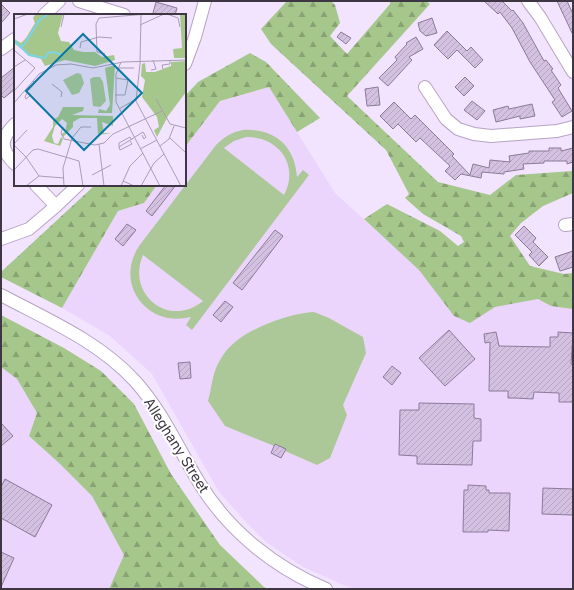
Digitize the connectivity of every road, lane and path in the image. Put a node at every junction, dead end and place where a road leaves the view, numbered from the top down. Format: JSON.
{"nodes":[{"id":1,"x":59,"y":1,"type":"edge"},
{"id":2,"x":79,"y":1,"type":"edge"},
{"id":3,"x":205,"y":1,"type":"edge"},
{"id":4,"x":528,"y":1,"type":"edge"},
{"id":5,"x":45,"y":14,"type":"edge"},
{"id":6,"x":121,"y":14,"type":"edge"},
{"id":7,"x":190,"y":35,"type":"edge"},
{"id":8,"x":14,"y":40,"type":"edge"},
{"id":9,"x":1,"y":49,"type":"edge"},
{"id":10,"x":186,"y":58,"type":"edge"},
{"id":11,"x":573,"y":72,"type":"edge"},
{"id":12,"x":425,"y":87,"type":"dead end"},
{"id":13,"x":14,"y":125,"type":"edge"},
{"id":14,"x":573,"y":127,"type":"edge"},
{"id":15,"x":14,"y":163,"type":"edge"},
{"id":16,"x":37,"y":186,"type":"edge"},
{"id":17,"x":77,"y":186,"type":"edge"},
{"id":18,"x":56,"y":206,"type":"junction"},
{"id":19,"x":1,"y":239,"type":"edge"},
{"id":20,"x":1,"y":294,"type":"edge"},
{"id":21,"x":326,"y":589,"type":"edge"}],
"edges":[{"from":1,"to":5,"type":"street"},
{"from":2,"to":6,"type":"street"},
{"from":3,"to":7,"type":"street"},
{"from":4,"to":11,"type":"street"},
{"from":7,"to":10,"type":"street"},
{"from":8,"to":9,"type":"street"},
{"from":12,"to":14,"type":"street"},
{"from":13,"to":15,"type":"street"},
{"from":16,"to":18,"type":"street"},
{"from":17,"to":18,"type":"street"},
{"from":18,"to":19,"type":"street"},
{"from":20,"to":21,"type":"street","name":"Alleghany Street"}]}
